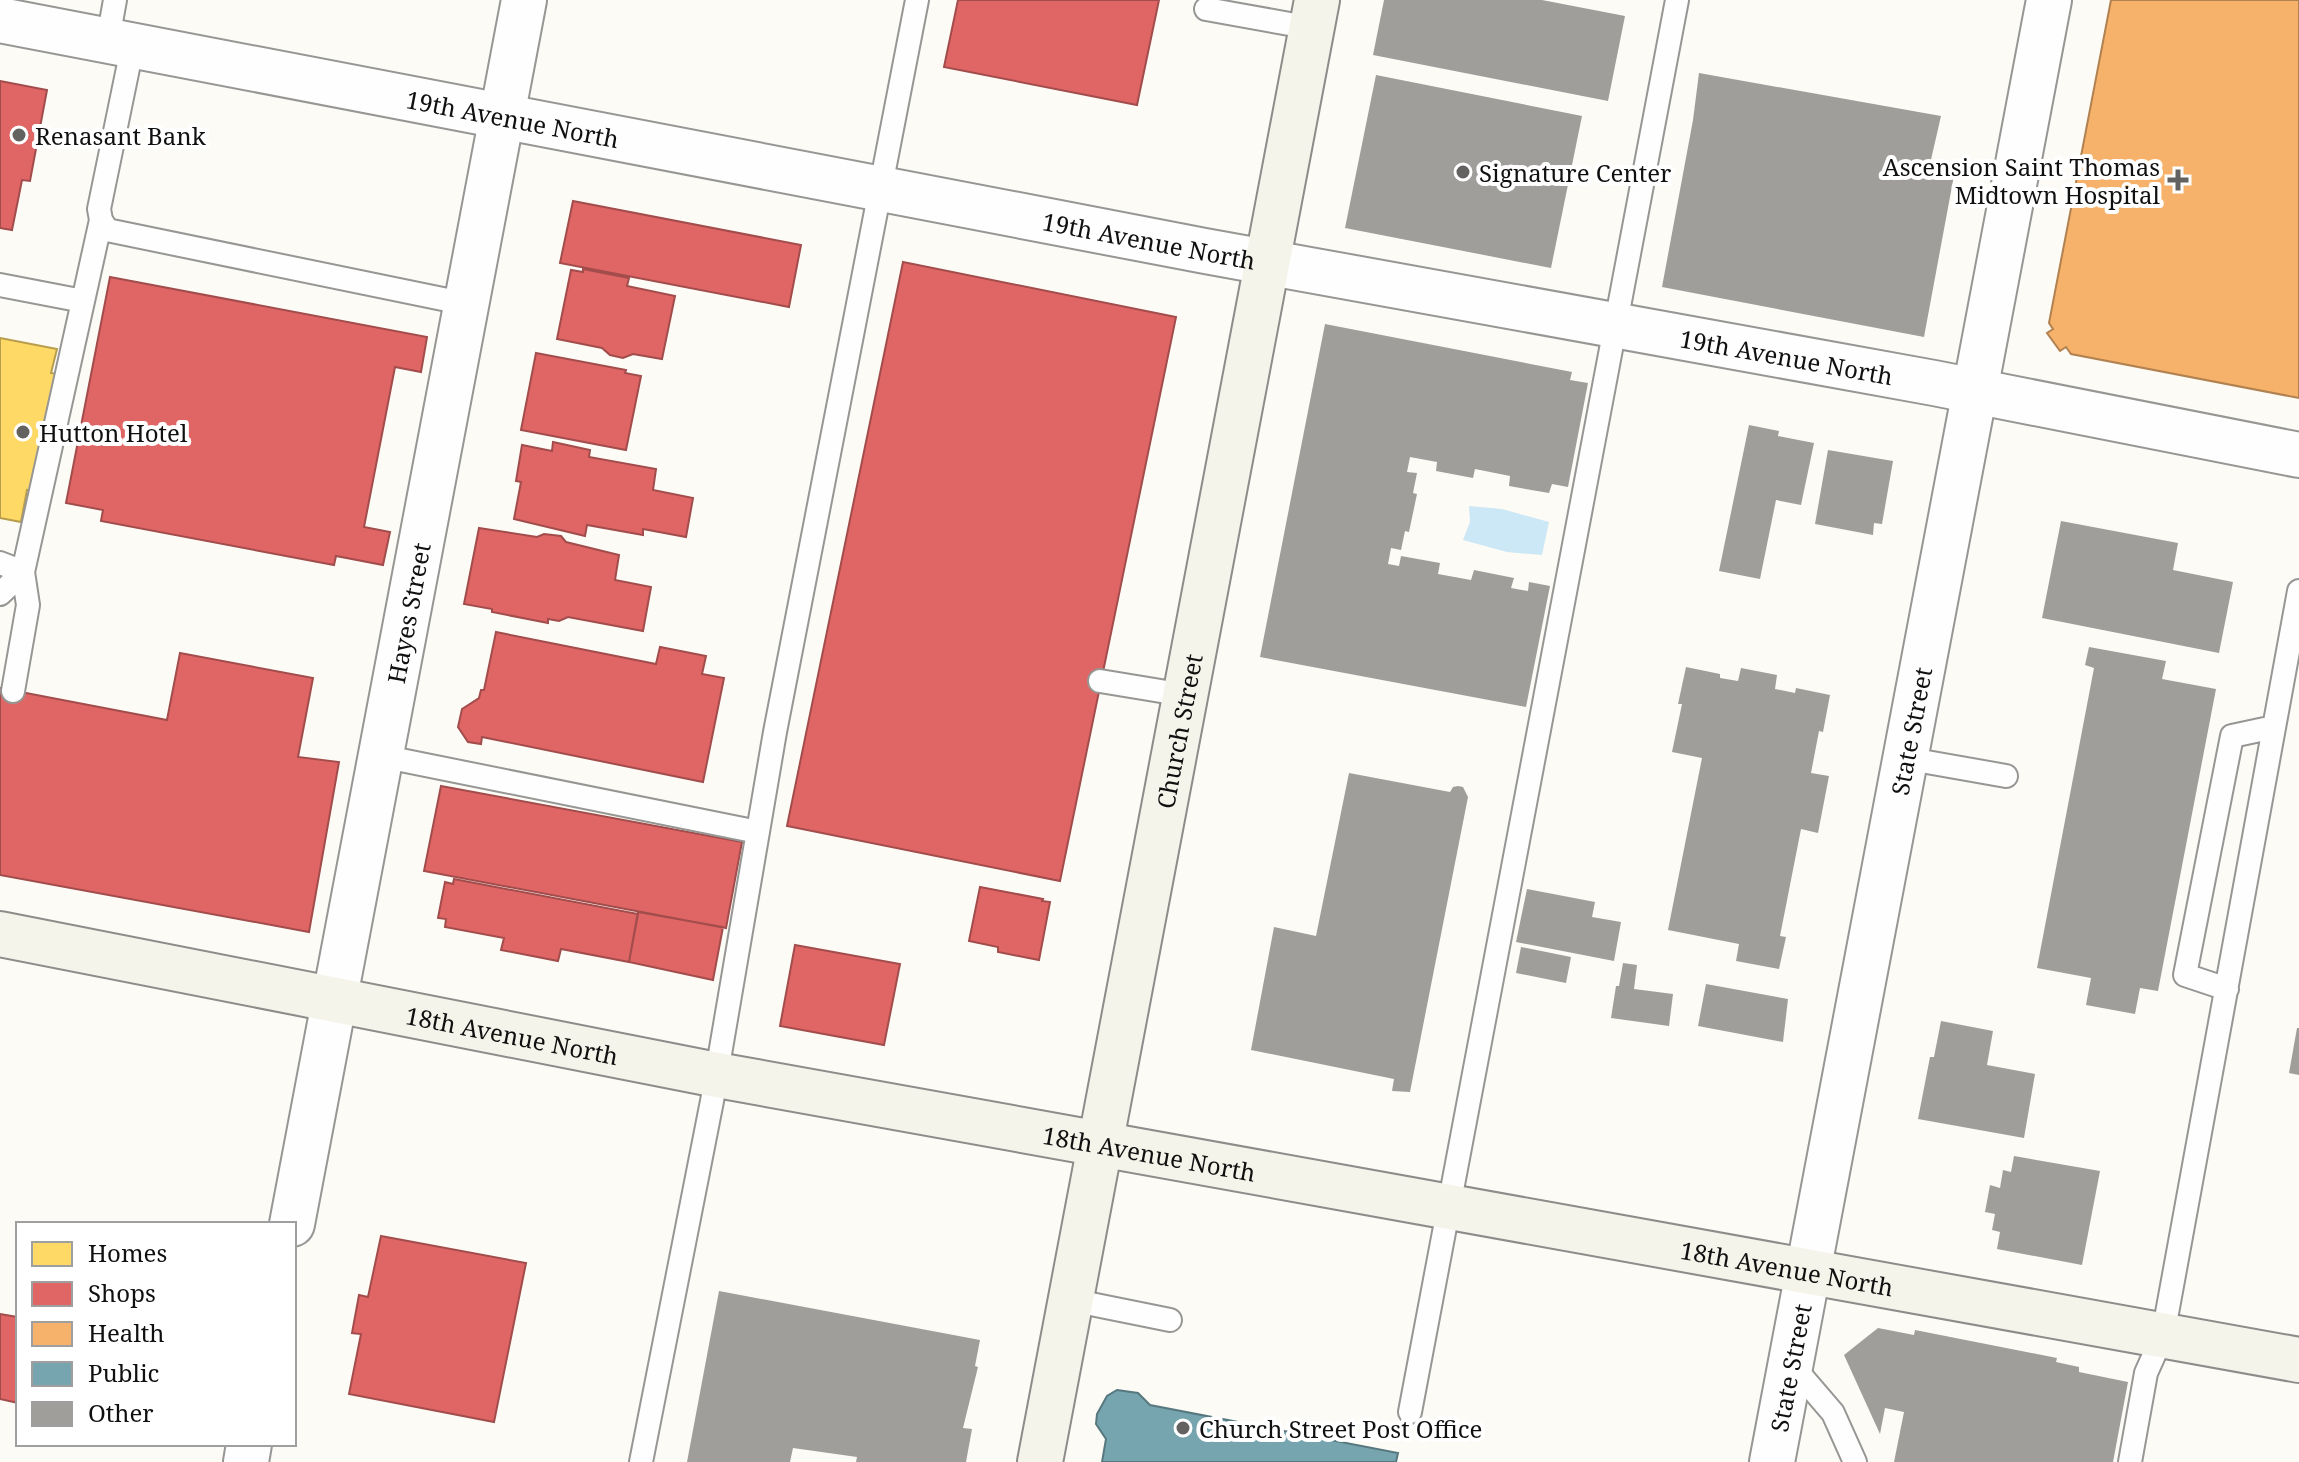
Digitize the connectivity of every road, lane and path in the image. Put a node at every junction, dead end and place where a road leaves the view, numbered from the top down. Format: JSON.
{"nodes":[{"id":1,"x":524,"y":0,"type":"edge"},
{"id":2,"x":917,"y":0,"type":"edge"},
{"id":3,"x":1677,"y":0,"type":"edge"},
{"id":4,"x":2049,"y":0,"type":"edge"},
{"id":5,"x":1206,"y":9,"type":"dead end"},
{"id":6,"x":1314,"y":14,"type":"edge"},
{"id":7,"x":0,"y":20,"type":"edge"},
{"id":8,"x":119,"y":28,"type":"edge"},
{"id":9,"x":502,"y":117,"type":"junction"},
{"id":10,"x":881,"y":188,"type":"junction"},
{"id":11,"x":101,"y":220,"type":"junction"},
{"id":12,"x":1267,"y":262,"type":"junction"},
{"id":13,"x":0,"y":285,"type":"edge"},
{"id":14,"x":83,"y":301,"type":"junction"},
{"id":15,"x":467,"y":304,"type":"junction"},
{"id":16,"x":1615,"y":324,"type":"junction"},
{"id":17,"x":1973,"y":390,"type":"junction"},
{"id":18,"x":2299,"y":455,"type":"edge"},
{"id":19,"x":0,"y":563,"type":"edge"},
{"id":20,"x":23,"y":572,"type":"junction"},
{"id":21,"x":2299,"y":591,"type":"edge"},
{"id":22,"x":0,"y":594,"type":"edge"},
{"id":23,"x":1100,"y":681,"type":"dead end"},
{"id":24,"x":13,"y":691,"type":"dead end"},
{"id":25,"x":1185,"y":695,"type":"junction"},
{"id":26,"x":2274,"y":727,"type":"junction"},
{"id":27,"x":381,"y":756,"type":"junction"},
{"id":28,"x":1904,"y":758,"type":"junction"},
{"id":29,"x":2006,"y":776,"type":"dead end"},
{"id":30,"x":758,"y":832,"type":"junction"},
{"id":31,"x":0,"y":934,"type":"edge"},
{"id":32,"x":2227,"y":989,"type":"junction"},
{"id":33,"x":335,"y":1002,"type":"junction"},
{"id":34,"x":717,"y":1075,"type":"junction"},
{"id":35,"x":1100,"y":1144,"type":"junction"},
{"id":36,"x":1449,"y":1207,"type":"junction"},
{"id":37,"x":292,"y":1222,"type":"edge"},
{"id":38,"x":1808,"y":1272,"type":"junction"},
{"id":39,"x":1071,"y":1300,"type":"junction"},
{"id":40,"x":1170,"y":1320,"type":"dead end"},
{"id":41,"x":2163,"y":1335,"type":"junction"},
{"id":42,"x":2299,"y":1360,"type":"edge"},
{"id":43,"x":1791,"y":1364,"type":"junction"},
{"id":44,"x":1410,"y":1412,"type":"dead end"},
{"id":45,"x":641,"y":1462,"type":"edge"},
{"id":46,"x":1040,"y":1462,"type":"edge"},
{"id":47,"x":1772,"y":1462,"type":"edge"},
{"id":48,"x":1855,"y":1462,"type":"edge"},
{"id":49,"x":2130,"y":1462,"type":"edge"}],
"edges":[{"from":1,"to":9,"type":"street","name":"Hayes Street"},
{"from":2,"to":10,"type":"lane"},
{"from":3,"to":16,"type":"lane"},
{"from":4,"to":17,"type":"street","name":"State Street"},
{"from":5,"to":6,"type":"lane"},
{"from":6,"to":12,"type":"main road","name":"Church Street"},
{"from":7,"to":8,"type":"street","name":"19th Avenue North"},
{"from":8,"to":9,"type":"street","name":"19th Avenue North"},
{"from":8,"to":11,"type":"lane"},
{"from":9,"to":10,"type":"street","name":"19th Avenue North"},
{"from":9,"to":15,"type":"street","name":"Hayes Street"},
{"from":10,"to":12,"type":"street","name":"19th Avenue North"},
{"from":10,"to":30,"type":"lane"},
{"from":11,"to":14,"type":"lane"},
{"from":11,"to":15,"type":"lane"},
{"from":12,"to":16,"type":"street","name":"19th Avenue North"},
{"from":12,"to":25,"type":"main road","name":"Church Street"},
{"from":13,"to":14,"type":"lane"},
{"from":14,"to":20,"type":"lane"},
{"from":15,"to":27,"type":"street","name":"Hayes Street"},
{"from":16,"to":17,"type":"street","name":"19th Avenue North"},
{"from":16,"to":36,"type":"lane"},
{"from":17,"to":18,"type":"street","name":"19th Avenue North"},
{"from":17,"to":28,"type":"street","name":"State Street"},
{"from":19,"to":20,"type":"lane"},
{"from":20,"to":22,"type":"lane"},
{"from":20,"to":24,"type":"lane"},
{"from":21,"to":26,"type":"lane"},
{"from":23,"to":25,"type":"lane"},
{"from":25,"to":35,"type":"main road","name":"Church Street"},
{"from":26,"to":32,"type":"lane"},
{"from":26,"to":32,"type":"lane"},
{"from":27,"to":30,"type":"lane"},
{"from":27,"to":33,"type":"street","name":"Hayes Street"},
{"from":28,"to":29,"type":"lane"},
{"from":28,"to":38,"type":"street","name":"State Street"},
{"from":30,"to":34,"type":"lane"},
{"from":31,"to":33,"type":"main road","name":"18th Avenue North"},
{"from":32,"to":41,"type":"lane"},
{"from":33,"to":34,"type":"main road","name":"18th Avenue North"},
{"from":33,"to":37,"type":"street","name":"Hayes Street"},
{"from":34,"to":35,"type":"main road","name":"18th Avenue North"},
{"from":34,"to":45,"type":"lane"},
{"from":35,"to":36,"type":"main road","name":"18th Avenue North"},
{"from":35,"to":39,"type":"main road","name":"Church Street"},
{"from":36,"to":38,"type":"main road","name":"18th Avenue North"},
{"from":36,"to":44,"type":"lane"},
{"from":38,"to":41,"type":"main road","name":"18th Avenue North"},
{"from":38,"to":43,"type":"street","name":"State Street"},
{"from":39,"to":40,"type":"lane"},
{"from":39,"to":46,"type":"main road","name":"Church Street"},
{"from":41,"to":42,"type":"main road","name":"18th Avenue North"},
{"from":41,"to":49,"type":"lane"},
{"from":43,"to":47,"type":"street","name":"State Street"},
{"from":43,"to":48,"type":"lane"}]}
